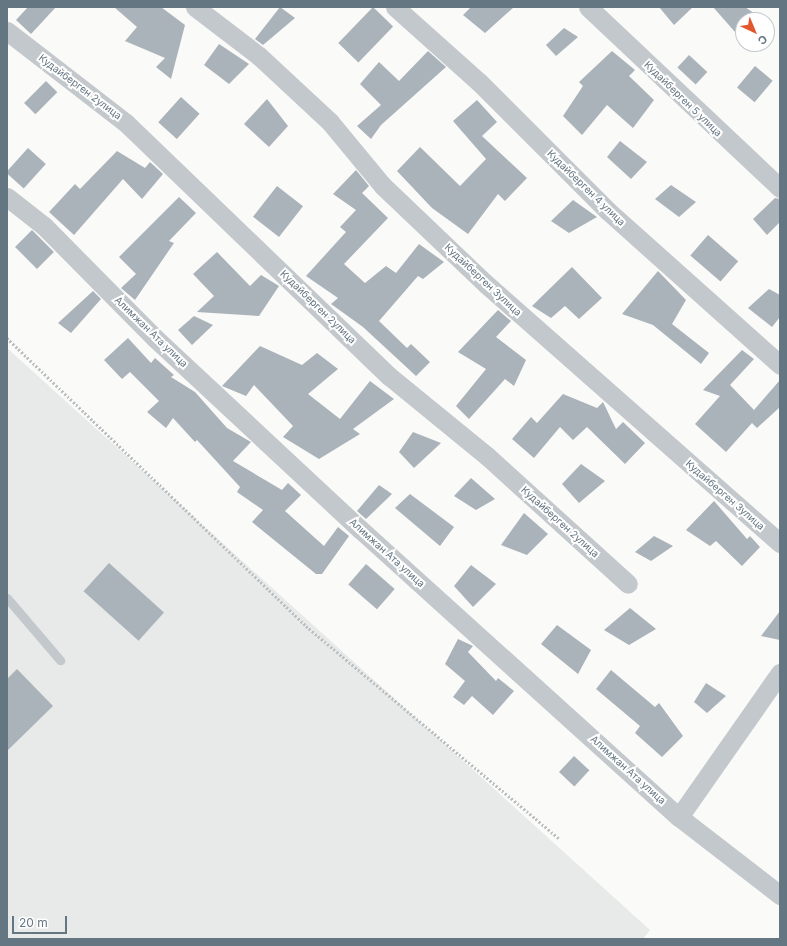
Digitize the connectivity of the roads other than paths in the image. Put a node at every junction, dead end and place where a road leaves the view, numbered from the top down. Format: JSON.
{"nodes":[{"id":1,"x":195,"y":7,"type":"edge"},
{"id":2,"x":395,"y":7,"type":"edge"},
{"id":3,"x":588,"y":7,"type":"edge"},
{"id":4,"x":7,"y":31,"type":"edge"},
{"id":5,"x":780,"y":188,"type":"edge"},
{"id":6,"x":7,"y":197,"type":"edge"},
{"id":7,"x":780,"y":365,"type":"edge"},
{"id":8,"x":780,"y":543,"type":"edge"},
{"id":9,"x":628,"y":584,"type":"dead end"},
{"id":10,"x":7,"y":598,"type":"edge"},
{"id":11,"x":60,"y":660,"type":"dead end"},
{"id":12,"x":780,"y":673,"type":"edge"},
{"id":13,"x":773,"y":696,"type":"edge"},
{"id":14,"x":679,"y":817,"type":"junction"},
{"id":15,"x":780,"y":895,"type":"edge"}],
"edges":[{"from":1,"to":8,"type":"street","name":"Кудайберген 3улица"},
{"from":2,"to":7,"type":"street","name":"Кудайберген 4 улица"},
{"from":3,"to":5,"type":"street","name":"Кудайберген 5 улица"},
{"from":4,"to":9,"type":"street","name":"Кудайберген 2улица"},
{"from":6,"to":14,"type":"street","name":"Алимжан Ата улица"},
{"from":10,"to":11,"type":"lane"},
{"from":12,"to":13,"type":"street"},
{"from":13,"to":14,"type":"street"},
{"from":14,"to":15,"type":"street","name":"Алимжан Ата улица"}]}
